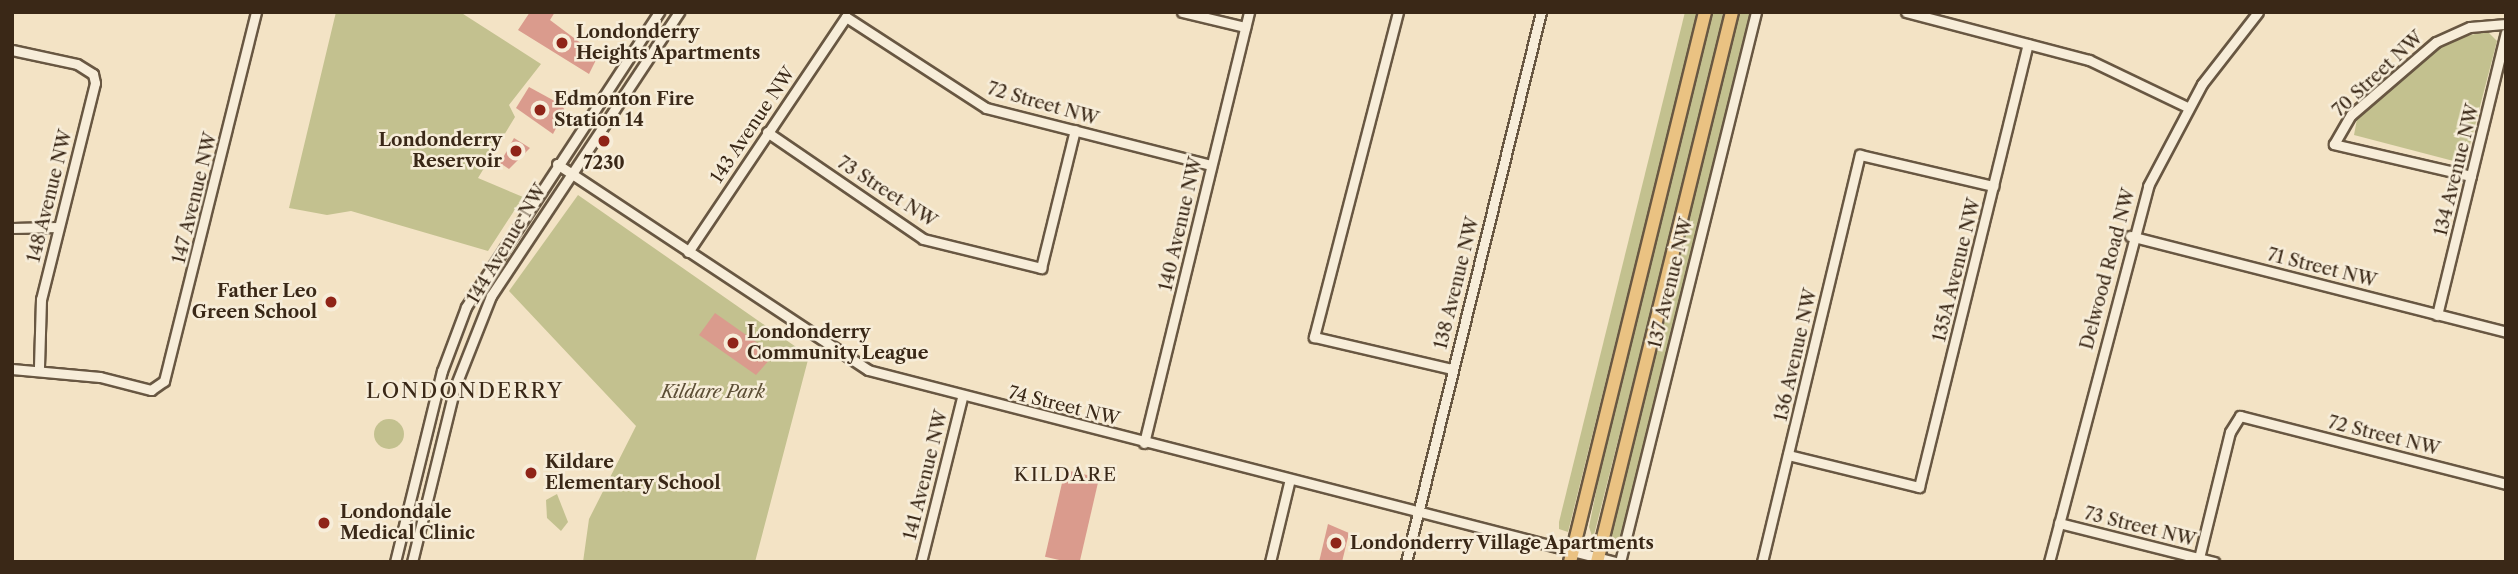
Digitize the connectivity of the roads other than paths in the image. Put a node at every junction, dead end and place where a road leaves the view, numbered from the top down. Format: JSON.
{"nodes":[{"id":1,"x":256,"y":12,"type":"edge"},
{"id":2,"x":659,"y":12,"type":"edge"},
{"id":3,"x":680,"y":12,"type":"edge"},
{"id":4,"x":1181,"y":12,"type":"edge"},
{"id":5,"x":1248,"y":12,"type":"edge"},
{"id":6,"x":1398,"y":12,"type":"edge"},
{"id":7,"x":1541,"y":12,"type":"edge"},
{"id":8,"x":1705,"y":12,"type":"edge"},
{"id":9,"x":1732,"y":12,"type":"edge"},
{"id":10,"x":1756,"y":12,"type":"edge"},
{"id":11,"x":1906,"y":12,"type":"edge"},
{"id":12,"x":2258,"y":12,"type":"edge"},
{"id":13,"x":846,"y":17,"type":"joint"},
{"id":14,"x":2506,"y":24,"type":"edge"},
{"id":15,"x":1245,"y":27,"type":"junction"},
{"id":16,"x":2506,"y":33,"type":"edge"},
{"id":17,"x":2028,"y":44,"type":"junction"},
{"id":18,"x":12,"y":50,"type":"edge"},
{"id":19,"x":2186,"y":107,"type":"junction"},
{"id":20,"x":1075,"y":130,"type":"junction"},
{"id":21,"x":767,"y":132,"type":"junction"},
{"id":22,"x":557,"y":164,"type":"junction"},
{"id":23,"x":1211,"y":165,"type":"junction"},
{"id":24,"x":570,"y":173,"type":"junction"},
{"id":25,"x":2471,"y":176,"type":"junction"},
{"id":26,"x":1993,"y":186,"type":"junction"},
{"id":27,"x":58,"y":227,"type":"junction"},
{"id":28,"x":12,"y":228,"type":"edge"},
{"id":29,"x":2130,"y":236,"type":"junction"},
{"id":30,"x":688,"y":252,"type":"junction"},
{"id":31,"x":2437,"y":314,"type":"junction"},
{"id":32,"x":2506,"y":332,"type":"edge"},
{"id":33,"x":39,"y":368,"type":"junction"},
{"id":34,"x":12,"y":369,"type":"edge"},
{"id":35,"x":1452,"y":369,"type":"junction"},
{"id":36,"x":962,"y":397,"type":"junction"},
{"id":37,"x":1144,"y":443,"type":"junction"},
{"id":38,"x":1788,"y":455,"type":"junction"},
{"id":39,"x":1290,"y":480,"type":"junction"},
{"id":40,"x":2506,"y":484,"type":"edge"},
{"id":41,"x":1418,"y":511,"type":"junction"},
{"id":42,"x":2059,"y":523,"type":"junction"},
{"id":43,"x":1571,"y":556,"type":"edge"},
{"id":44,"x":2199,"y":558,"type":"junction"},
{"id":45,"x":1598,"y":559,"type":"edge"},
{"id":46,"x":395,"y":562,"type":"edge"},
{"id":47,"x":412,"y":562,"type":"edge"},
{"id":48,"x":921,"y":562,"type":"edge"},
{"id":49,"x":1270,"y":562,"type":"edge"},
{"id":50,"x":1406,"y":562,"type":"edge"},
{"id":51,"x":1617,"y":562,"type":"edge"},
{"id":52,"x":1762,"y":562,"type":"edge"},
{"id":53,"x":2049,"y":562,"type":"edge"},
{"id":54,"x":2214,"y":562,"type":"edge"}],
"edges":[{"from":1,"to":33,"type":"street","name":"147 Avenue NW"},
{"from":2,"to":22,"type":"street","name":"144 Avenue NW"},
{"from":3,"to":24,"type":"street","name":"144 Avenue NW"},
{"from":4,"to":15,"type":"street"},
{"from":5,"to":15,"type":"street","name":"140 Avenue NW"},
{"from":6,"to":35,"type":"street"},
{"from":7,"to":35,"type":"street","name":"138 Avenue NW"},
{"from":8,"to":43,"type":"main road","name":"137 Avenue NW"},
{"from":9,"to":45,"type":"main road","name":"137 Avenue NW"},
{"from":10,"to":51,"type":"street","name":"137 Avenue NW"},
{"from":11,"to":17,"type":"street"},
{"from":12,"to":19,"type":"street","name":"Delwood Road NW"},
{"from":13,"to":20,"type":"street","name":"72 Street NW"},
{"from":13,"to":21,"type":"street","name":"143 Avenue NW"},
{"from":14,"to":25,"type":"street","name":"70 Street NW"},
{"from":15,"to":23,"type":"street","name":"140 Avenue NW"},
{"from":16,"to":25,"type":"street","name":"134 Avenue NW"},
{"from":17,"to":19,"type":"street"},
{"from":17,"to":26,"type":"street","name":"135A Avenue NW"},
{"from":18,"to":27,"type":"street","name":"148 Avenue NW"},
{"from":19,"to":29,"type":"street","name":"Delwood Road NW"},
{"from":20,"to":21,"type":"street","name":"73 Street NW"},
{"from":20,"to":23,"type":"street","name":"72 Street NW"},
{"from":21,"to":30,"type":"street","name":"143 Avenue NW"},
{"from":22,"to":24,"type":"street","name":"74 Street NW"},
{"from":22,"to":46,"type":"street","name":"144 Avenue NW"},
{"from":23,"to":37,"type":"street","name":"140 Avenue NW"},
{"from":24,"to":30,"type":"street","name":"74 Street NW"},
{"from":24,"to":47,"type":"street","name":"144 Avenue NW"},
{"from":25,"to":31,"type":"street","name":"134 Avenue NW"},
{"from":26,"to":38,"type":"street","name":"135A Avenue NW"},
{"from":26,"to":38,"type":"street","name":"136 Avenue NW"},
{"from":27,"to":28,"type":"street"},
{"from":27,"to":33,"type":"street","name":"148 Avenue NW"},
{"from":29,"to":31,"type":"street","name":"71 Street NW"},
{"from":29,"to":42,"type":"street","name":"Delwood Road NW"},
{"from":30,"to":36,"type":"street","name":"74 Street NW"},
{"from":31,"to":32,"type":"street","name":"71 Street NW"},
{"from":33,"to":34,"type":"street"},
{"from":35,"to":41,"type":"street","name":"138 Avenue NW"},
{"from":36,"to":37,"type":"street","name":"74 Street NW"},
{"from":36,"to":48,"type":"street","name":"141 Avenue NW"},
{"from":37,"to":39,"type":"street","name":"74 Street NW"},
{"from":38,"to":52,"type":"street","name":"136 Avenue NW"},
{"from":39,"to":41,"type":"street","name":"74 Street NW"},
{"from":39,"to":49,"type":"street"},
{"from":40,"to":44,"type":"street","name":"72 Street NW"},
{"from":41,"to":43,"type":"street","name":"74 Street NW"},
{"from":41,"to":50,"type":"street","name":"138 Avenue NW"},
{"from":42,"to":44,"type":"street","name":"73 Street NW"},
{"from":42,"to":53,"type":"street","name":"Delwood Road NW"},
{"from":43,"to":45,"type":"street","name":"74 Street NW"},
{"from":44,"to":54,"type":"street","name":"73 Street NW"},
{"from":45,"to":51,"type":"street","name":"74 Street NW"}]}
